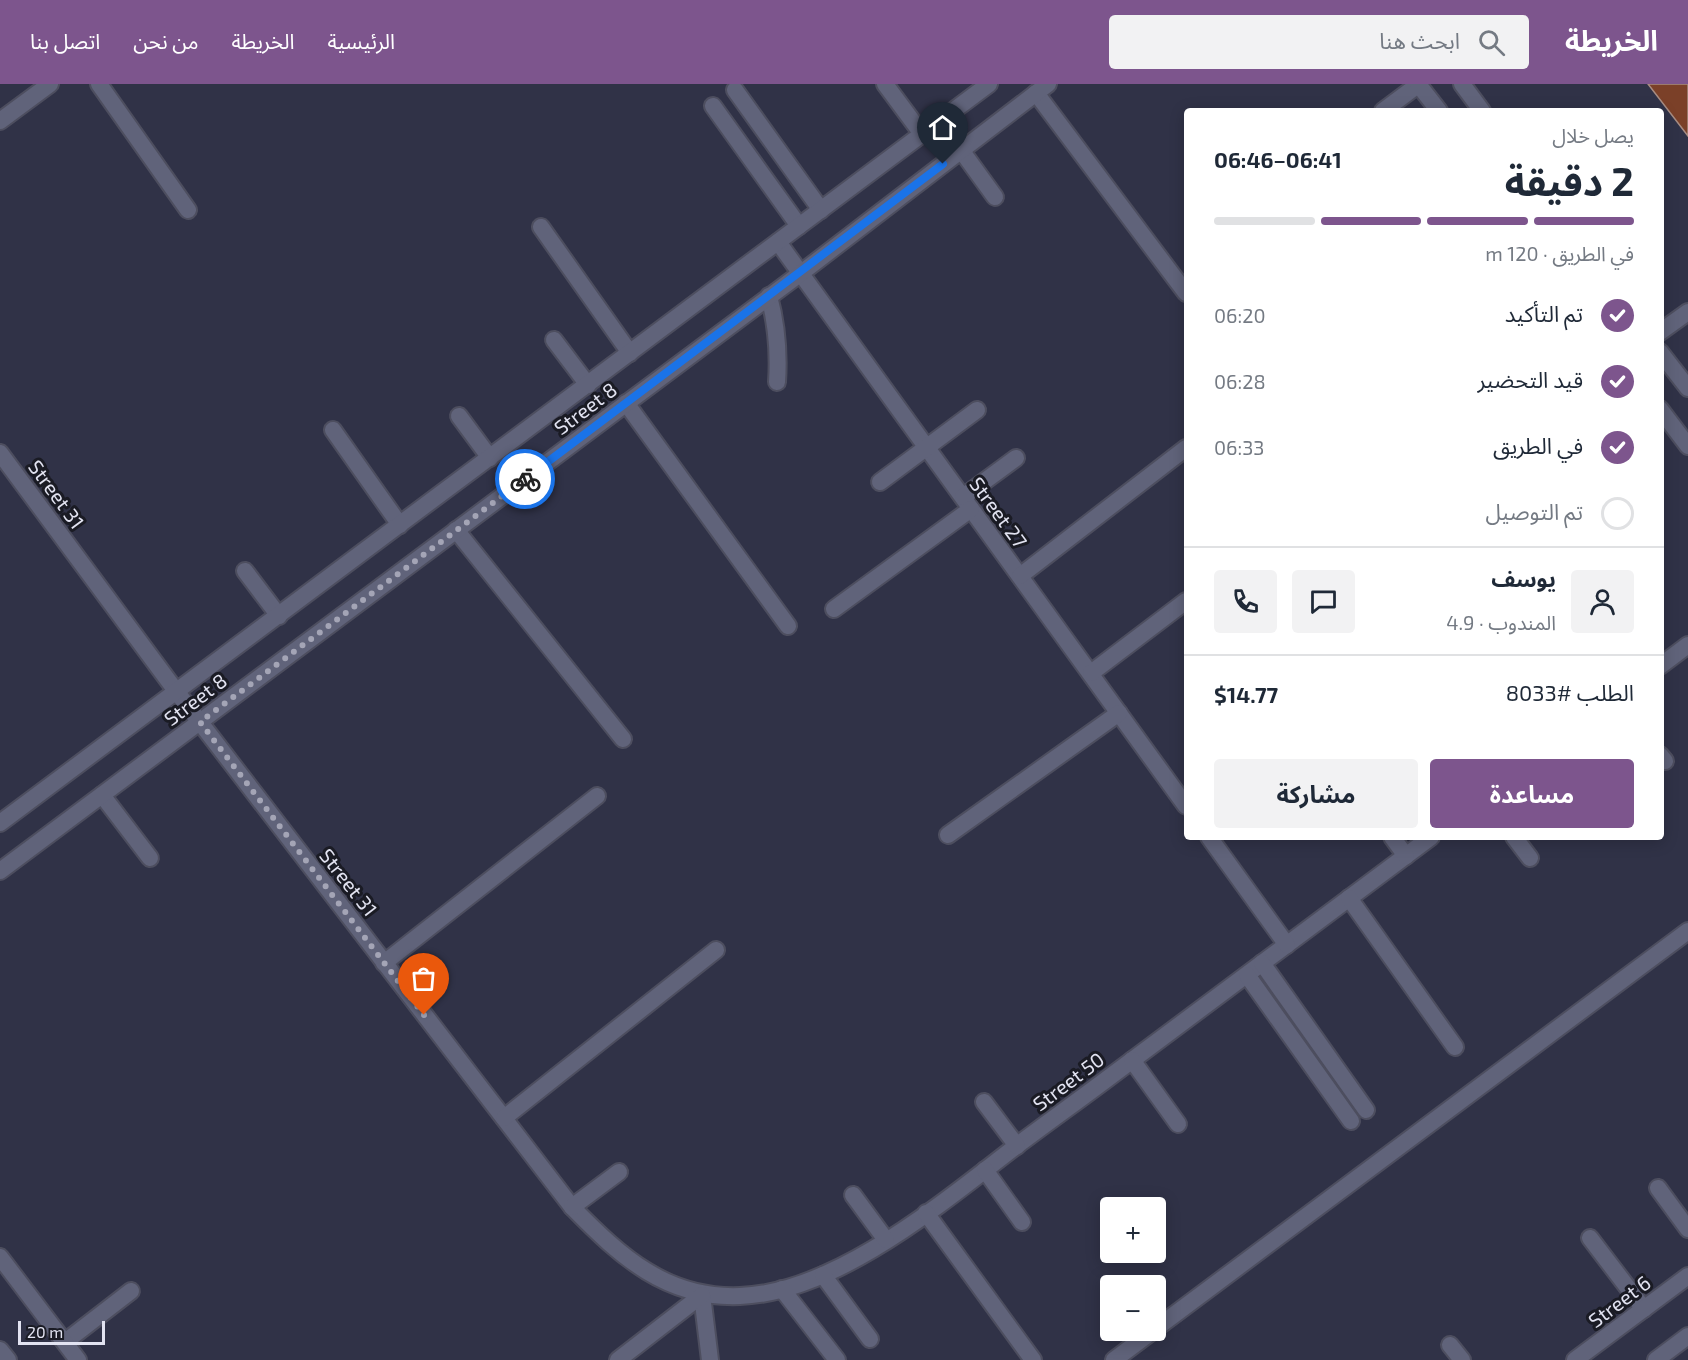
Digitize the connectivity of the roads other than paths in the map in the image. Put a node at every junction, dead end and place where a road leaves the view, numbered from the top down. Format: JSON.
{"nodes":[{"id":1,"x":50,"y":84,"type":"edge"},
{"id":2,"x":99,"y":84,"type":"edge"},
{"id":3,"x":885,"y":84,"type":"edge"},
{"id":4,"x":989,"y":84,"type":"edge"},
{"id":5,"x":1419,"y":84,"type":"edge"},
{"id":6,"x":1462,"y":84,"type":"edge"},
{"id":7,"x":1042,"y":89,"type":"edge"},
{"id":8,"x":735,"y":90,"type":"dead end"},
{"id":9,"x":713,"y":106,"type":"dead end"},
{"id":10,"x":1387,"y":108,"type":"edge"},
{"id":11,"x":1437,"y":108,"type":"edge"},
{"id":12,"x":1480,"y":108,"type":"edge"},
{"id":13,"x":0,"y":121,"type":"edge"},
{"id":14,"x":922,"y":134,"type":"junction"},
{"id":15,"x":961,"y":150,"type":"junction"},
{"id":16,"x":995,"y":197,"type":"dead end"},
{"id":17,"x":189,"y":210,"type":"dead end"},
{"id":18,"x":821,"y":210,"type":"junction"},
{"id":19,"x":799,"y":226,"type":"junction"},
{"id":20,"x":541,"y":227,"type":"dead end"},
{"id":21,"x":778,"y":242,"type":"junction"},
{"id":22,"x":801,"y":273,"type":"junction"},
{"id":23,"x":1184,"y":290,"type":"edge"},
{"id":24,"x":769,"y":296,"type":"junction"},
{"id":25,"x":1688,"y":312,"type":"edge"},
{"id":26,"x":1664,"y":329,"type":"edge"},
{"id":27,"x":554,"y":340,"type":"dead end"},
{"id":28,"x":630,"y":353,"type":"junction"},
{"id":29,"x":1664,"y":357,"type":"edge"},
{"id":30,"x":777,"y":382,"type":"dead end"},
{"id":31,"x":588,"y":385,"type":"junction"},
{"id":32,"x":1688,"y":388,"type":"edge"},
{"id":33,"x":626,"y":403,"type":"junction"},
{"id":34,"x":977,"y":410,"type":"dead end"},
{"id":35,"x":1664,"y":414,"type":"edge"},
{"id":36,"x":459,"y":416,"type":"dead end"},
{"id":37,"x":333,"y":430,"type":"dead end"},
{"id":38,"x":1688,"y":446,"type":"edge"},
{"id":39,"x":927,"y":447,"type":"junction"},
{"id":40,"x":1184,"y":450,"type":"edge"},
{"id":41,"x":0,"y":453,"type":"edge"},
{"id":42,"x":490,"y":458,"type":"junction"},
{"id":43,"x":1016,"y":458,"type":"dead end"},
{"id":44,"x":880,"y":482,"type":"dead end"},
{"id":45,"x":967,"y":503,"type":"junction"},
{"id":46,"x":400,"y":525,"type":"junction"},
{"id":47,"x":456,"y":530,"type":"junction"},
{"id":48,"x":245,"y":571,"type":"dead end"},
{"id":49,"x":1020,"y":576,"type":"junction"},
{"id":50,"x":1184,"y":603,"type":"edge"},
{"id":51,"x":834,"y":609,"type":"dead end"},
{"id":52,"x":279,"y":616,"type":"junction"},
{"id":53,"x":788,"y":626,"type":"dead end"},
{"id":54,"x":1688,"y":645,"type":"edge"},
{"id":55,"x":1664,"y":663,"type":"edge"},
{"id":56,"x":1091,"y":673,"type":"junction"},
{"id":57,"x":176,"y":691,"type":"junction"},
{"id":58,"x":1119,"y":713,"type":"junction"},
{"id":59,"x":200,"y":722,"type":"junction"},
{"id":60,"x":623,"y":739,"type":"dead end"},
{"id":61,"x":102,"y":795,"type":"junction"},
{"id":62,"x":597,"y":796,"type":"dead end"},
{"id":63,"x":1184,"y":803,"type":"edge"},
{"id":64,"x":0,"y":823,"type":"edge"},
{"id":65,"x":948,"y":835,"type":"dead end"},
{"id":66,"x":1211,"y":840,"type":"edge"},
{"id":67,"x":1394,"y":840,"type":"edge"},
{"id":68,"x":1427,"y":840,"type":"edge"},
{"id":69,"x":1516,"y":840,"type":"edge"},
{"id":70,"x":1406,"y":856,"type":"junction"},
{"id":71,"x":150,"y":858,"type":"dead end"},
{"id":72,"x":1530,"y":858,"type":"dead end"},
{"id":73,"x":0,"y":871,"type":"edge"},
{"id":74,"x":1349,"y":898,"type":"junction"},
{"id":75,"x":1688,"y":932,"type":"edge"},
{"id":76,"x":1287,"y":945,"type":"junction"},
{"id":77,"x":716,"y":950,"type":"dead end"},
{"id":78,"x":384,"y":963,"type":"junction"},
{"id":79,"x":1262,"y":963,"type":"junction"},
{"id":80,"x":1247,"y":975,"type":"junction"},
{"id":81,"x":1455,"y":1047,"type":"dead end"},
{"id":82,"x":1132,"y":1060,"type":"junction"},
{"id":83,"x":984,"y":1102,"type":"dead end"},
{"id":84,"x":1366,"y":1110,"type":"dead end"},
{"id":85,"x":504,"y":1118,"type":"junction"},
{"id":86,"x":1351,"y":1121,"type":"dead end"},
{"id":87,"x":1178,"y":1124,"type":"dead end"},
{"id":88,"x":1017,"y":1146,"type":"junction"},
{"id":89,"x":985,"y":1170,"type":"junction"},
{"id":90,"x":619,"y":1172,"type":"dead end"},
{"id":91,"x":1658,"y":1188,"type":"dead end"},
{"id":92,"x":853,"y":1195,"type":"dead end"},
{"id":93,"x":572,"y":1207,"type":"junction"},
{"id":94,"x":926,"y":1213,"type":"junction"},
{"id":95,"x":1022,"y":1222,"type":"dead end"},
{"id":96,"x":1688,"y":1229,"type":"edge"},
{"id":97,"x":1590,"y":1238,"type":"dead end"},
{"id":98,"x":886,"y":1240,"type":"junction"},
{"id":99,"x":0,"y":1257,"type":"edge"},
{"id":100,"x":823,"y":1275,"type":"junction"},
{"id":101,"x":1688,"y":1276,"type":"edge"},
{"id":102,"x":782,"y":1289,"type":"junction"},
{"id":103,"x":130,"y":1291,"type":"dead end"},
{"id":104,"x":702,"y":1295,"type":"junction"},
{"id":105,"x":1644,"y":1309,"type":"junction"},
{"id":106,"x":1166,"y":1321,"type":"edge"},
{"id":107,"x":1688,"y":1336,"type":"edge"},
{"id":108,"x":870,"y":1339,"type":"dead end"},
{"id":109,"x":1139,"y":1341,"type":"edge"},
{"id":110,"x":65,"y":1342,"type":"junction"},
{"id":111,"x":1450,"y":1345,"type":"dead end"},
{"id":112,"x":0,"y":1350,"type":"edge"},
{"id":113,"x":1676,"y":1354,"type":"edge"},
{"id":114,"x":8,"y":1360,"type":"edge"},
{"id":115,"x":78,"y":1360,"type":"edge"},
{"id":116,"x":618,"y":1360,"type":"edge"},
{"id":117,"x":710,"y":1360,"type":"edge"},
{"id":118,"x":837,"y":1360,"type":"edge"},
{"id":119,"x":1033,"y":1360,"type":"edge"},
{"id":120,"x":1114,"y":1360,"type":"edge"},
{"id":121,"x":1462,"y":1360,"type":"edge"},
{"id":122,"x":1575,"y":1360,"type":"edge"},
{"id":123,"x":1656,"y":1360,"type":"edge"}],
"edges":[{"from":1,"to":13,"type":"street"},
{"from":2,"to":17,"type":"street"},
{"from":3,"to":14,"type":"street"},
{"from":4,"to":14,"type":"street","name":"Street 8"},
{"from":5,"to":10,"type":"street"},
{"from":5,"to":11,"type":"street"},
{"from":6,"to":12,"type":"street"},
{"from":7,"to":15,"type":"street","name":"Street 8"},
{"from":7,"to":23,"type":"street"},
{"from":8,"to":18,"type":"street"},
{"from":9,"to":19,"type":"street"},
{"from":14,"to":18,"type":"street","name":"Street 8"},
{"from":15,"to":16,"type":"street"},
{"from":15,"to":22,"type":"street","name":"Street 8"},
{"from":18,"to":19,"type":"street","name":"Street 8"},
{"from":19,"to":21,"type":"street","name":"Street 8"},
{"from":20,"to":28,"type":"street"},
{"from":21,"to":22,"type":"street","name":"Street 27"},
{"from":21,"to":28,"type":"street","name":"Street 8"},
{"from":22,"to":24,"type":"street","name":"Street 8"},
{"from":22,"to":39,"type":"street","name":"Street 27"},
{"from":24,"to":30,"type":"street"},
{"from":24,"to":33,"type":"street","name":"Street 8"},
{"from":25,"to":26,"type":"street"},
{"from":27,"to":31,"type":"street"},
{"from":28,"to":31,"type":"street","name":"Street 8"},
{"from":29,"to":32,"type":"street"},
{"from":31,"to":42,"type":"street","name":"Street 8"},
{"from":33,"to":47,"type":"street","name":"Street 8"},
{"from":33,"to":53,"type":"street"},
{"from":34,"to":39,"type":"street"},
{"from":35,"to":38,"type":"street"},
{"from":36,"to":42,"type":"street"},
{"from":37,"to":46,"type":"street"},
{"from":39,"to":44,"type":"street"},
{"from":39,"to":45,"type":"street","name":"Street 27"},
{"from":40,"to":49,"type":"street"},
{"from":41,"to":57,"type":"street","name":"Street 31"},
{"from":42,"to":46,"type":"street","name":"Street 8"},
{"from":43,"to":45,"type":"street"},
{"from":45,"to":49,"type":"street","name":"Street 27"},
{"from":45,"to":51,"type":"street"},
{"from":46,"to":52,"type":"street","name":"Street 8"},
{"from":47,"to":59,"type":"street","name":"Street 8"},
{"from":47,"to":60,"type":"street"},
{"from":48,"to":52,"type":"street"},
{"from":49,"to":56,"type":"street","name":"Street 27"},
{"from":50,"to":56,"type":"street"},
{"from":52,"to":57,"type":"street","name":"Street 8"},
{"from":54,"to":55,"type":"street"},
{"from":56,"to":58,"type":"street","name":"Street 27"},
{"from":57,"to":59,"type":"street","name":"Street 31"},
{"from":57,"to":64,"type":"street","name":"Street 8"},
{"from":58,"to":63,"type":"street","name":"Street 27"},
{"from":58,"to":65,"type":"street"},
{"from":59,"to":61,"type":"street","name":"Street 8"},
{"from":59,"to":78,"type":"street","name":"Street 31"},
{"from":61,"to":71,"type":"street"},
{"from":61,"to":73,"type":"street","name":"Street 8"},
{"from":62,"to":78,"type":"street"},
{"from":66,"to":76,"type":"street"},
{"from":67,"to":70,"type":"street"},
{"from":68,"to":70,"type":"street","name":"Street 50"},
{"from":69,"to":72,"type":"street"},
{"from":70,"to":74,"type":"street","name":"Street 50"},
{"from":74,"to":76,"type":"street","name":"Street 50"},
{"from":74,"to":81,"type":"street"},
{"from":75,"to":106,"type":"street"},
{"from":76,"to":79,"type":"street","name":"Street 50"},
{"from":77,"to":85,"type":"street"},
{"from":78,"to":85,"type":"street","name":"Street 31"},
{"from":79,"to":80,"type":"street","name":"Street 50"},
{"from":79,"to":84,"type":"street"},
{"from":80,"to":82,"type":"street","name":"Street 50"},
{"from":80,"to":86,"type":"street"},
{"from":82,"to":87,"type":"street"},
{"from":82,"to":88,"type":"street","name":"Street 50"},
{"from":83,"to":88,"type":"street"},
{"from":85,"to":93,"type":"street","name":"Street 31"},
{"from":88,"to":89,"type":"street","name":"Street 50"},
{"from":89,"to":94,"type":"street","name":"Street 50"},
{"from":89,"to":95,"type":"street"},
{"from":90,"to":93,"type":"street"},
{"from":91,"to":96,"type":"street"},
{"from":92,"to":98,"type":"street"},
{"from":93,"to":104,"type":"street","name":"Street 31"},
{"from":94,"to":98,"type":"street","name":"Street 50"},
{"from":94,"to":119,"type":"street"},
{"from":97,"to":105,"type":"street"},
{"from":98,"to":100,"type":"street","name":"Street 50"},
{"from":99,"to":110,"type":"street"},
{"from":100,"to":102,"type":"street","name":"Street 50"},
{"from":100,"to":108,"type":"street"},
{"from":101,"to":105,"type":"street","name":"Street 6"},
{"from":102,"to":104,"type":"street","name":"Street 50"},
{"from":102,"to":118,"type":"street"},
{"from":103,"to":110,"type":"street"},
{"from":104,"to":116,"type":"street"},
{"from":104,"to":117,"type":"street"},
{"from":105,"to":122,"type":"street","name":"Street 6"},
{"from":107,"to":113,"type":"street"},
{"from":109,"to":120,"type":"street"},
{"from":110,"to":115,"type":"street"},
{"from":111,"to":121,"type":"street"},
{"from":112,"to":114,"type":"street"},
{"from":113,"to":123,"type":"street"}]}
